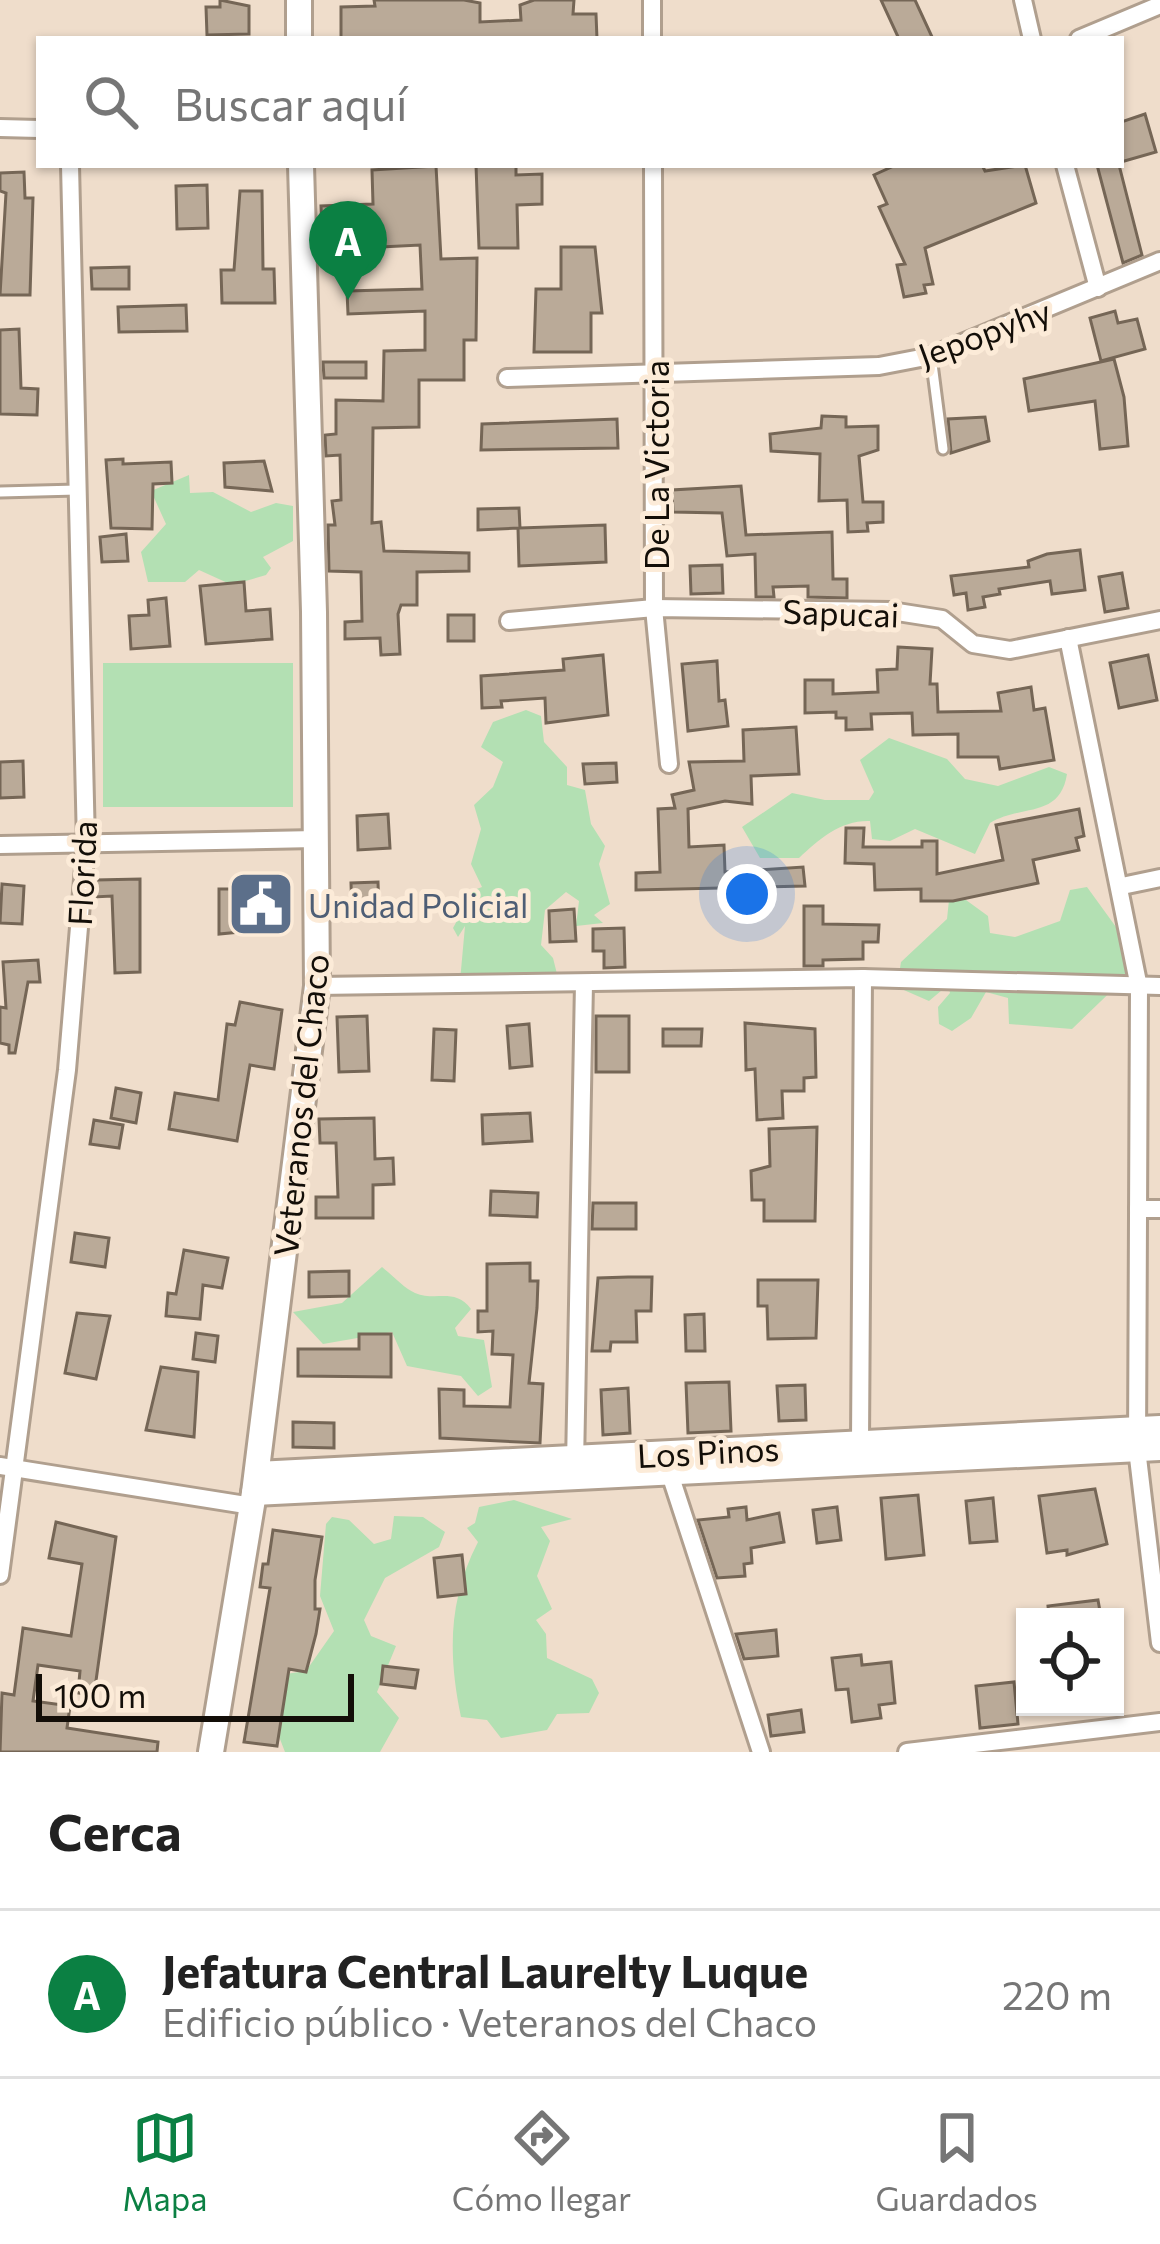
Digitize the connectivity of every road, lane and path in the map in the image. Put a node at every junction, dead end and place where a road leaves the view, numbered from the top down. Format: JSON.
{"nodes":[{"id":1,"x":299,"y":0,"type":"edge"},
{"id":2,"x":652,"y":0,"type":"edge"},
{"id":3,"x":1023,"y":0,"type":"edge"},
{"id":4,"x":1160,"y":4,"type":"edge"},
{"id":5,"x":299,"y":36,"type":"edge"},
{"id":6,"x":652,"y":36,"type":"edge"},
{"id":7,"x":1031,"y":36,"type":"edge"},
{"id":8,"x":1085,"y":36,"type":"edge"},
{"id":9,"x":0,"y":128,"type":"edge"},
{"id":10,"x":36,"y":129,"type":"edge"},
{"id":11,"x":70,"y":168,"type":"edge"},
{"id":12,"x":301,"y":168,"type":"edge"},
{"id":13,"x":652,"y":168,"type":"edge"},
{"id":14,"x":1066,"y":168,"type":"edge"},
{"id":15,"x":1160,"y":261,"type":"edge"},
{"id":16,"x":1098,"y":288,"type":"junction"},
{"id":17,"x":931,"y":356,"type":"junction"},
{"id":18,"x":656,"y":376,"type":"junction"},
{"id":19,"x":508,"y":378,"type":"dead end"},
{"id":20,"x":943,"y":449,"type":"dead end"},
{"id":21,"x":76,"y":490,"type":"junction"},
{"id":22,"x":0,"y":492,"type":"edge"},
{"id":23,"x":655,"y":608,"type":"junction"},
{"id":24,"x":1160,"y":620,"type":"edge"},
{"id":25,"x":508,"y":621,"type":"dead end"},
{"id":26,"x":1068,"y":638,"type":"junction"},
{"id":27,"x":669,"y":764,"type":"dead end"},
{"id":28,"x":316,"y":839,"type":"junction"},
{"id":29,"x":86,"y":844,"type":"junction"},
{"id":30,"x":0,"y":845,"type":"edge"},
{"id":31,"x":1160,"y":878,"type":"edge"},
{"id":32,"x":1121,"y":886,"type":"junction"},
{"id":33,"x":863,"y":977,"type":"junction"},
{"id":34,"x":584,"y":983,"type":"junction"},
{"id":35,"x":317,"y":986,"type":"junction"},
{"id":36,"x":1160,"y":986,"type":"edge"},
{"id":37,"x":1138,"y":987,"type":"junction"},
{"id":38,"x":1138,"y":1209,"type":"junction"},
{"id":39,"x":1160,"y":1209,"type":"edge"},
{"id":40,"x":1149,"y":1438,"type":"edge"},
{"id":41,"x":860,"y":1443,"type":"junction"},
{"id":42,"x":667,"y":1463,"type":"junction"},
{"id":43,"x":8,"y":1467,"type":"edge"},
{"id":44,"x":575,"y":1468,"type":"junction"},
{"id":45,"x":254,"y":1491,"type":"junction"},
{"id":46,"x":0,"y":1575,"type":"edge"},
{"id":47,"x":1160,"y":1643,"type":"edge"},
{"id":48,"x":1160,"y":1722,"type":"edge"},
{"id":49,"x":211,"y":1752,"type":"edge"},
{"id":50,"x":761,"y":1752,"type":"edge"},
{"id":51,"x":907,"y":1752,"type":"edge"}],
"edges":[{"from":1,"to":5,"type":"street"},
{"from":2,"to":6,"type":"street"},
{"from":3,"to":7,"type":"street"},
{"from":4,"to":8,"type":"street"},
{"from":9,"to":10,"type":"street"},
{"from":11,"to":21,"type":"street","name":"Florida"},
{"from":12,"to":28,"type":"street","name":"Veteranos del Chaco"},
{"from":13,"to":18,"type":"street","name":"De La Victoria"},
{"from":14,"to":16,"type":"street"},
{"from":15,"to":16,"type":"street","name":"Jepopyhy"},
{"from":16,"to":17,"type":"street","name":"Jepopyhy"},
{"from":17,"to":18,"type":"street","name":"Jepopyhy"},
{"from":17,"to":20,"type":"lane"},
{"from":18,"to":19,"type":"street","name":"Jepopyhy"},
{"from":18,"to":23,"type":"street","name":"De La Victoria"},
{"from":21,"to":22,"type":"lane"},
{"from":21,"to":29,"type":"street","name":"Florida"},
{"from":23,"to":25,"type":"street","name":"Sapucai"},
{"from":23,"to":26,"type":"street","name":"Sapucai"},
{"from":23,"to":27,"type":"street","name":"De La Victoria"},
{"from":24,"to":26,"type":"street","name":"Sapucai"},
{"from":26,"to":32,"type":"street"},
{"from":28,"to":29,"type":"street"},
{"from":28,"to":35,"type":"street","name":"Veteranos del Chaco"},
{"from":29,"to":30,"type":"street"},
{"from":29,"to":43,"type":"street","name":"Florida"},
{"from":31,"to":32,"type":"street"},
{"from":32,"to":37,"type":"street"},
{"from":33,"to":34,"type":"street"},
{"from":33,"to":37,"type":"street"},
{"from":33,"to":41,"type":"street"},
{"from":34,"to":35,"type":"street"},
{"from":34,"to":44,"type":"street"},
{"from":35,"to":45,"type":"street","name":"Veteranos del Chaco"},
{"from":36,"to":37,"type":"street"},
{"from":37,"to":38,"type":"street"},
{"from":38,"to":39,"type":"street"},
{"from":38,"to":40,"type":"street"},
{"from":40,"to":41,"type":"street","name":"Los Pinos"},
{"from":40,"to":42,"type":"street"},
{"from":40,"to":47,"type":"street"},
{"from":41,"to":42,"type":"street","name":"Los Pinos"},
{"from":42,"to":44,"type":"street","name":"Los Pinos"},
{"from":42,"to":50,"type":"street"},
{"from":43,"to":45,"type":"street","name":"Los Pinos"},
{"from":43,"to":46,"type":"street","name":"Florida"},
{"from":44,"to":45,"type":"street","name":"Los Pinos"},
{"from":45,"to":49,"type":"street","name":"Veteranos del Chaco"},
{"from":48,"to":51,"type":"street"}]}
